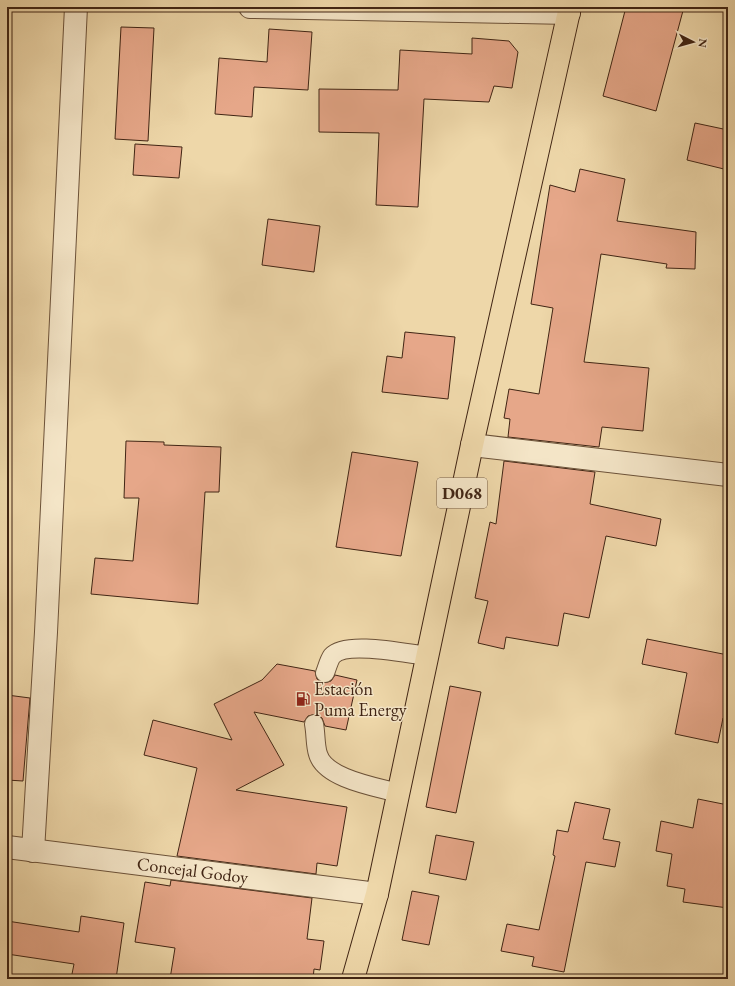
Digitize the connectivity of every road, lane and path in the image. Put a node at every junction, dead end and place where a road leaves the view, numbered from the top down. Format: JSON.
{"nodes":[{"id":1,"x":76,"y":7,"type":"edge"},
{"id":2,"x":250,"y":7,"type":"edge"},
{"id":3,"x":569,"y":10,"type":"edge"},
{"id":4,"x":472,"y":444,"type":"junction"},
{"id":5,"x":728,"y":475,"type":"edge"},
{"id":6,"x":428,"y":656,"type":"junction"},
{"id":7,"x":325,"y":673,"type":"dead end"},
{"id":8,"x":314,"y":724,"type":"dead end"},
{"id":9,"x":398,"y":793,"type":"junction"},
{"id":10,"x":7,"y":847,"type":"edge"},
{"id":11,"x":33,"y":851,"type":"junction"},
{"id":12,"x":377,"y":894,"type":"junction"},
{"id":13,"x":353,"y":979,"type":"edge"}],
"edges":[{"from":1,"to":11,"type":"street"},
{"from":2,"to":3,"type":"street"},
{"from":3,"to":4,"type":"main road","number":"D068"},
{"from":4,"to":5,"type":"street"},
{"from":4,"to":6,"type":"main road","number":"D068"},
{"from":6,"to":7,"type":"lane"},
{"from":6,"to":9,"type":"main road","number":"D068"},
{"from":8,"to":9,"type":"lane"},
{"from":9,"to":12,"type":"main road","number":"D068"},
{"from":10,"to":11,"type":"street","name":"Concejal Godoy"},
{"from":11,"to":12,"type":"street","name":"Concejal Godoy"},
{"from":12,"to":13,"type":"main road","number":"D068"}]}
